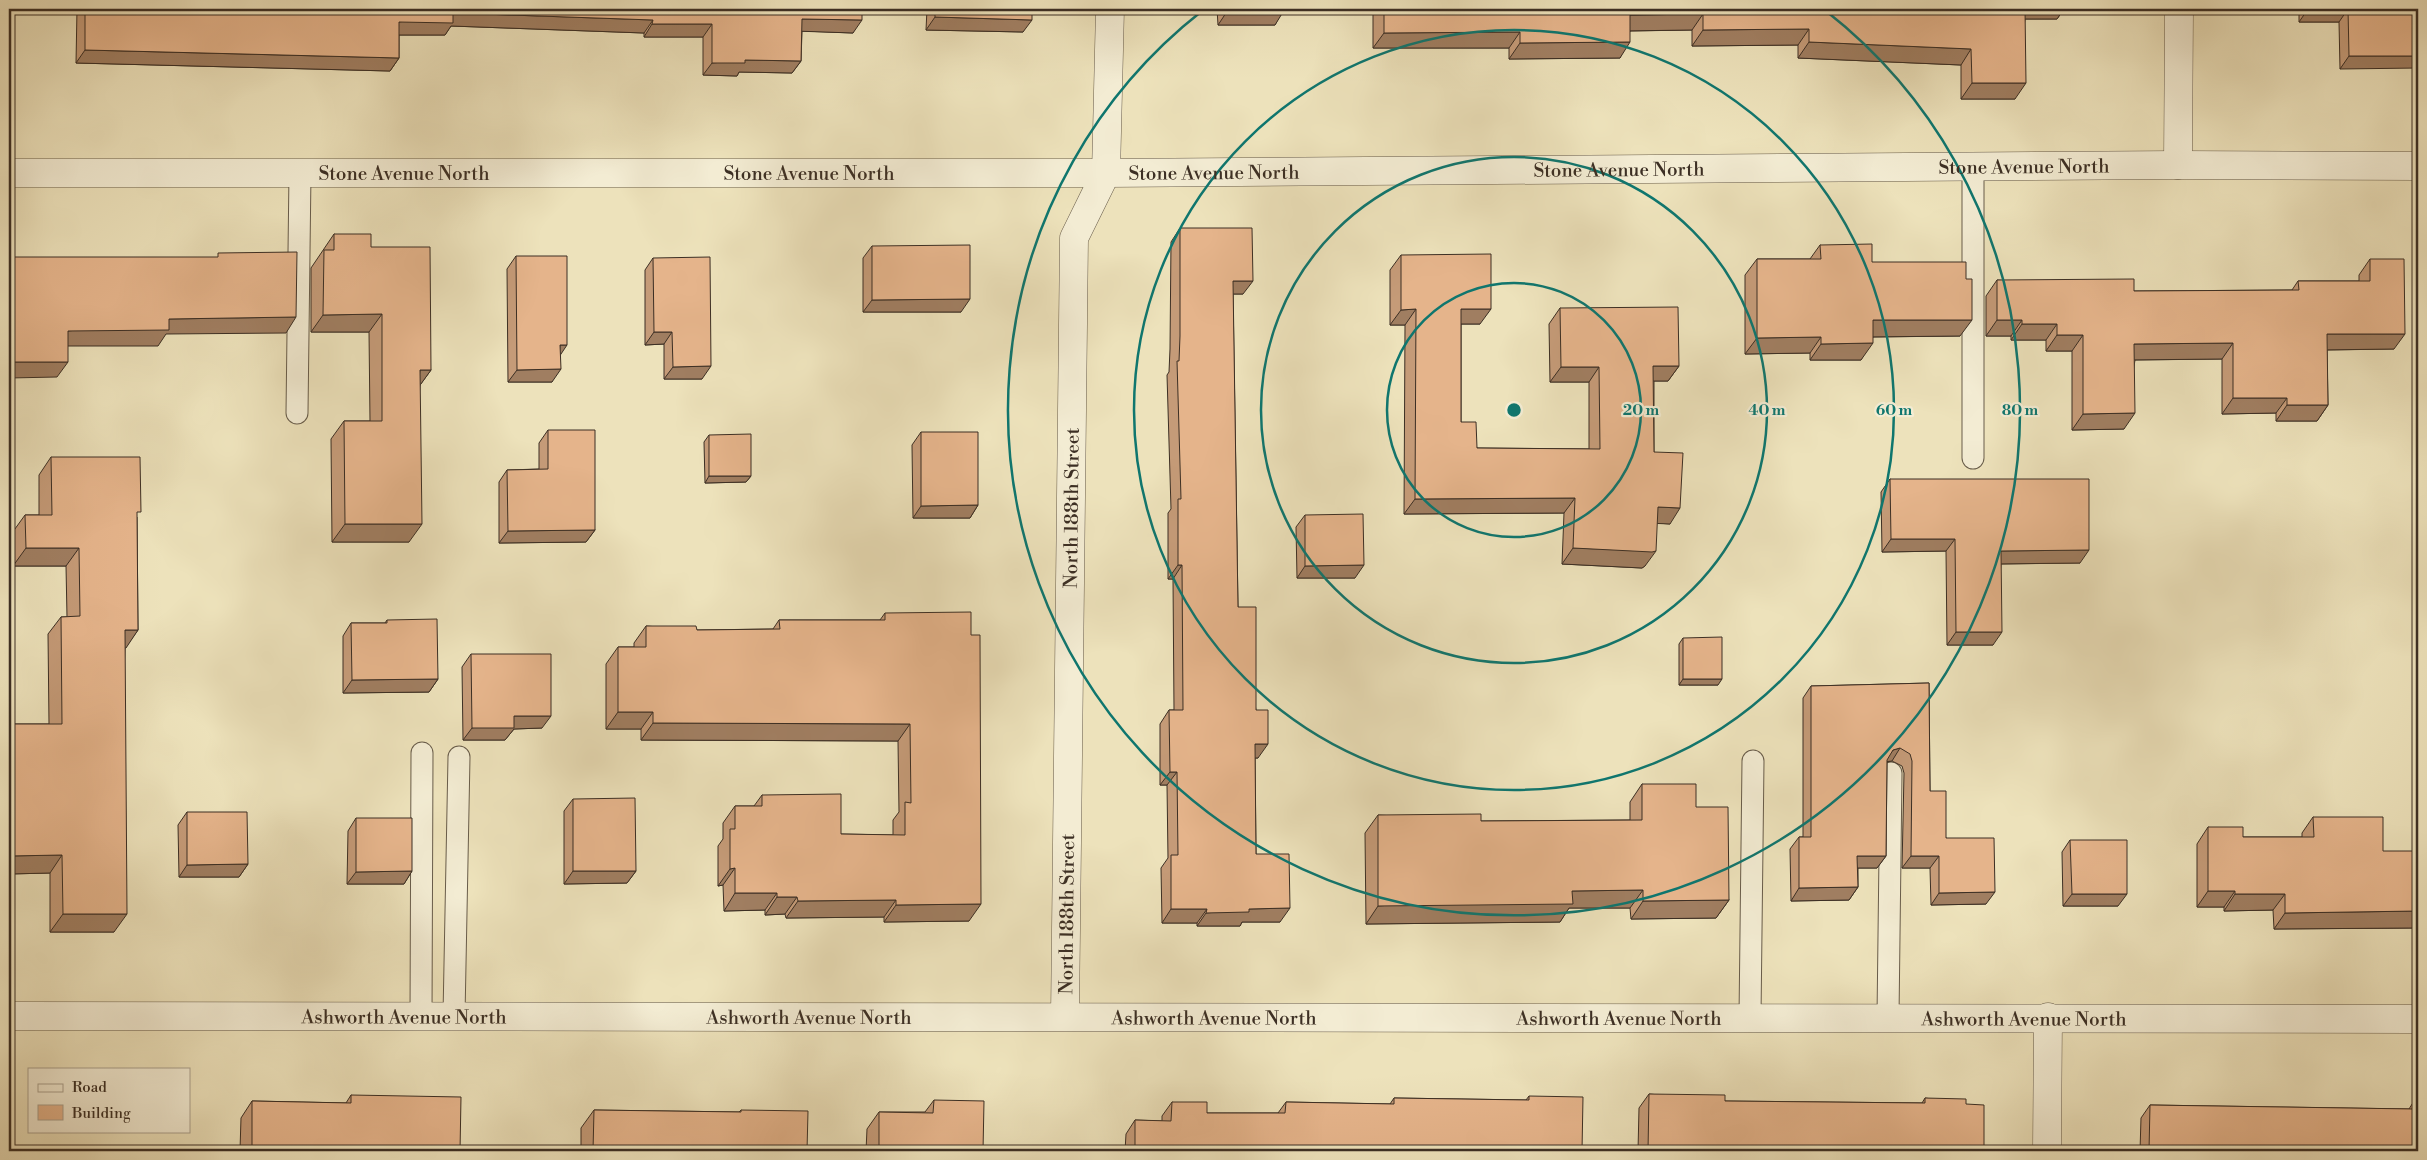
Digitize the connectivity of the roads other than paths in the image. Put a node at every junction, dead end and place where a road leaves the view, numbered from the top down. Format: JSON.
{"nodes":[{"id":1,"x":1110,"y":9,"type":"edge"},
{"id":2,"x":2179,"y":9,"type":"edge"},
{"id":3,"x":2178,"y":165,"type":"junction"},
{"id":4,"x":2418,"y":166,"type":"edge"},
{"id":5,"x":1973,"y":168,"type":"junction"},
{"id":6,"x":9,"y":173,"type":"edge"},
{"id":7,"x":300,"y":173,"type":"junction"},
{"id":8,"x":1106,"y":173,"type":"junction"},
{"id":9,"x":297,"y":413,"type":"dead end"},
{"id":10,"x":1973,"y":458,"type":"dead end"},
{"id":11,"x":422,"y":753,"type":"dead end"},
{"id":12,"x":460,"y":757,"type":"dead end"},
{"id":13,"x":1753,"y":760,"type":"dead end"},
{"id":14,"x":1891,"y":773,"type":"edge"},
{"id":15,"x":9,"y":1016,"type":"edge"},
{"id":16,"x":421,"y":1016,"type":"junction"},
{"id":17,"x":454,"y":1016,"type":"junction"},
{"id":18,"x":1065,"y":1016,"type":"junction"},
{"id":19,"x":1750,"y":1017,"type":"junction"},
{"id":20,"x":1888,"y":1017,"type":"junction"},
{"id":21,"x":2048,"y":1017,"type":"junction"},
{"id":22,"x":2418,"y":1018,"type":"edge"},
{"id":23,"x":2047,"y":1151,"type":"edge"}],
"edges":[{"from":1,"to":8,"type":"street","name":"North 188th Street"},
{"from":2,"to":3,"type":"street"},
{"from":3,"to":4,"type":"street","name":"Stone Avenue North"},
{"from":3,"to":5,"type":"street","name":"Stone Avenue North"},
{"from":5,"to":8,"type":"street","name":"Stone Avenue North"},
{"from":5,"to":10,"type":"lane"},
{"from":6,"to":7,"type":"street","name":"Stone Avenue North"},
{"from":7,"to":8,"type":"street","name":"Stone Avenue North"},
{"from":7,"to":9,"type":"lane"},
{"from":8,"to":18,"type":"street","name":"North 188th Street"},
{"from":11,"to":16,"type":"lane"},
{"from":12,"to":17,"type":"lane"},
{"from":13,"to":19,"type":"lane"},
{"from":14,"to":20,"type":"lane"},
{"from":15,"to":16,"type":"street","name":"Ashworth Avenue North"},
{"from":16,"to":17,"type":"street","name":"Ashworth Avenue North"},
{"from":17,"to":18,"type":"street","name":"Ashworth Avenue North"},
{"from":18,"to":19,"type":"street","name":"Ashworth Avenue North"},
{"from":19,"to":20,"type":"street","name":"Ashworth Avenue North"},
{"from":20,"to":21,"type":"street","name":"Ashworth Avenue North"},
{"from":21,"to":22,"type":"street","name":"Ashworth Avenue North"},
{"from":21,"to":23,"type":"street"}]}
